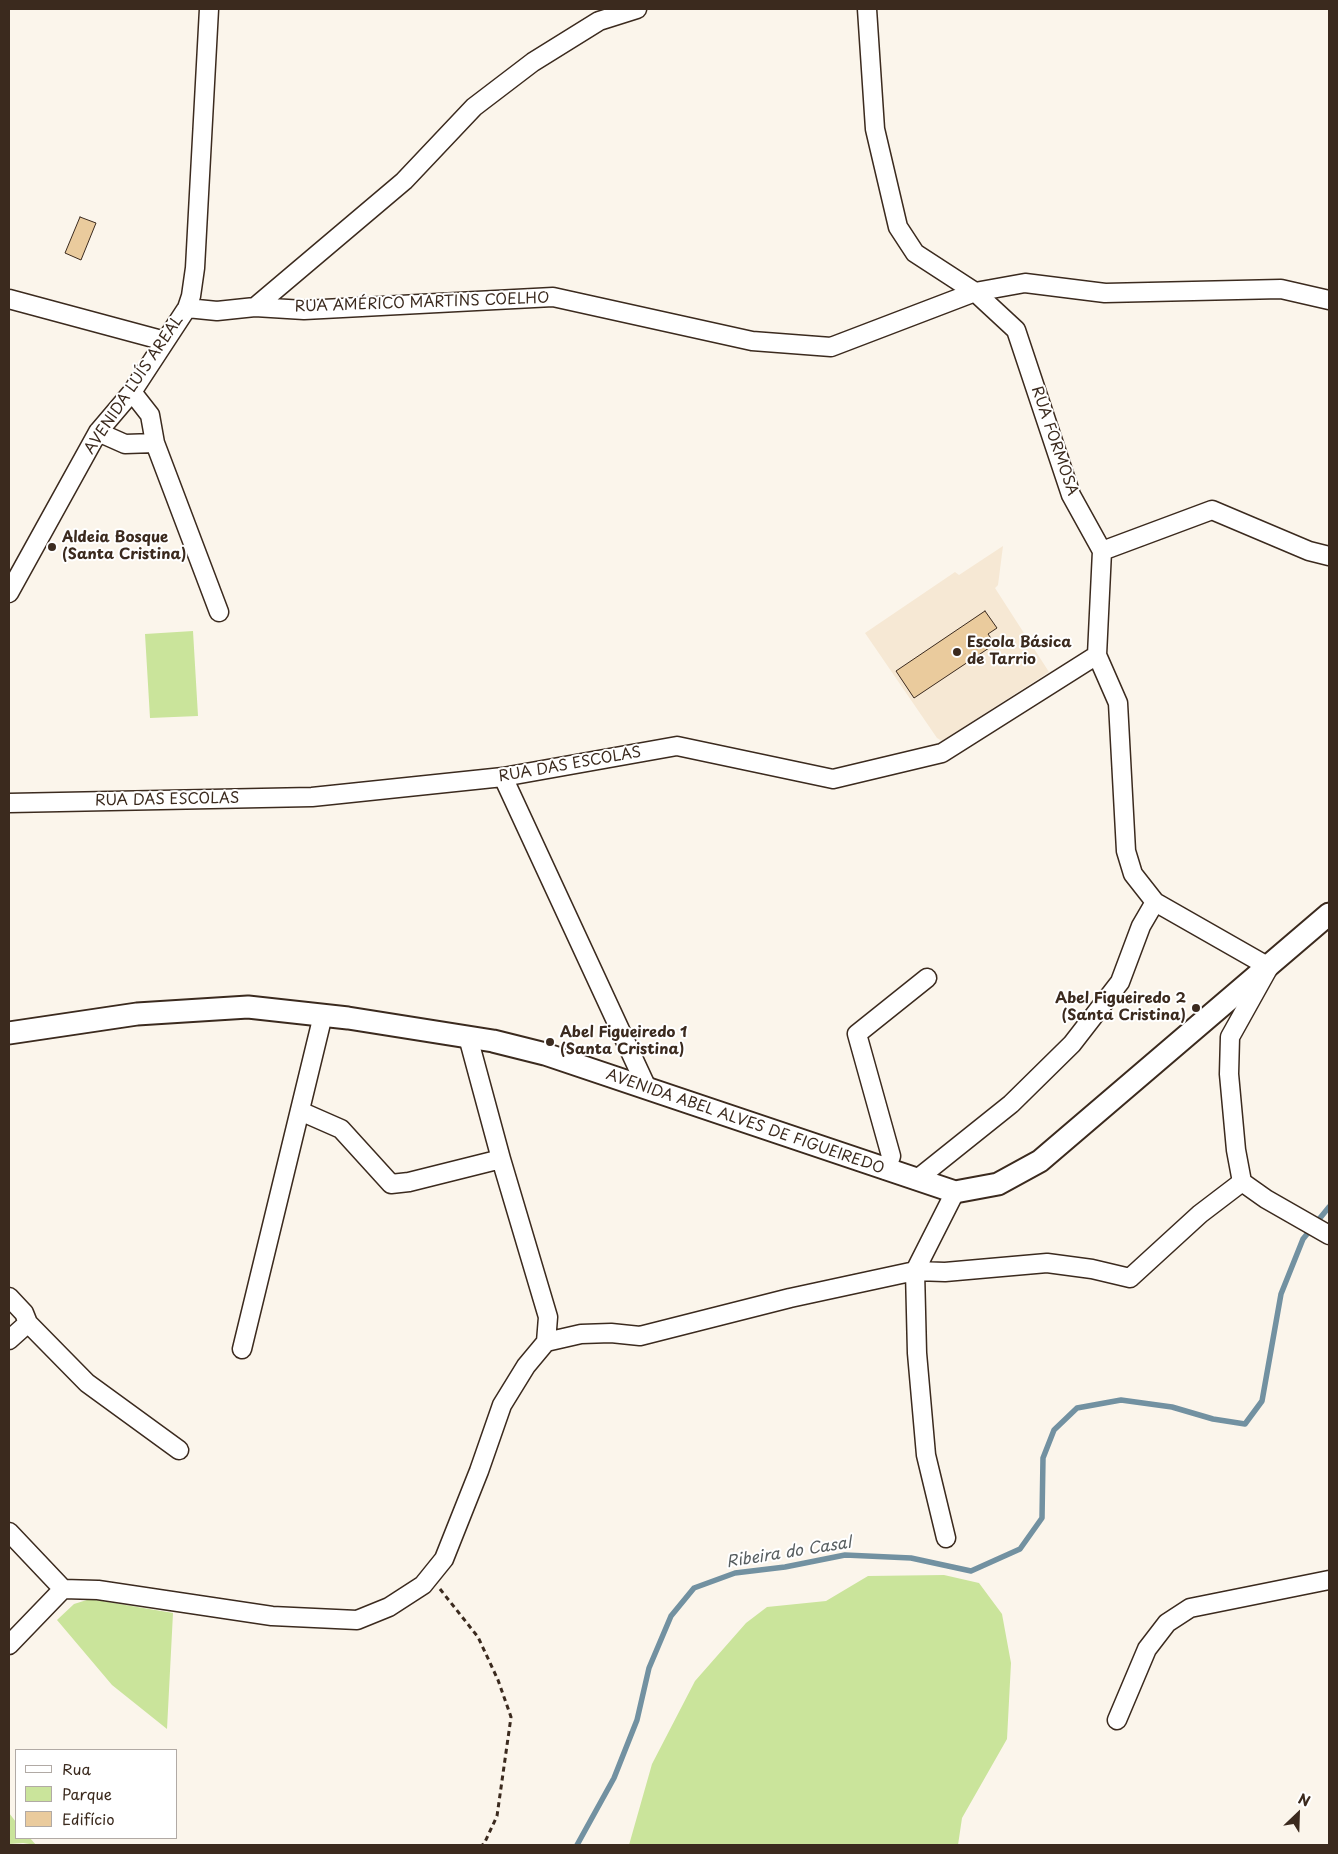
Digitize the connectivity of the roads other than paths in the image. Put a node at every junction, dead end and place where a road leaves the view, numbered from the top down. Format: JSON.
{"nodes":[{"id":1,"x":209,"y":9,"type":"edge"},
{"id":2,"x":637,"y":9,"type":"edge"},
{"id":3,"x":867,"y":9,"type":"edge"},
{"id":4,"x":615,"y":12,"type":"edge"},
{"id":5,"x":975,"y":292,"type":"junction"},
{"id":6,"x":9,"y":299,"type":"edge"},
{"id":7,"x":1329,"y":300,"type":"edge"},
{"id":8,"x":255,"y":307,"type":"junction"},
{"id":9,"x":187,"y":308,"type":"junction"},
{"id":10,"x":165,"y":341,"type":"junction"},
{"id":11,"x":132,"y":392,"type":"junction"},
{"id":12,"x":98,"y":432,"type":"junction"},
{"id":13,"x":155,"y":443,"type":"junction"},
{"id":14,"x":1102,"y":551,"type":"junction"},
{"id":15,"x":1329,"y":556,"type":"edge"},
{"id":16,"x":9,"y":593,"type":"edge"},
{"id":17,"x":219,"y":612,"type":"dead end"},
{"id":18,"x":1097,"y":655,"type":"junction"},
{"id":19,"x":503,"y":777,"type":"junction"},
{"id":20,"x":9,"y":804,"type":"edge"},
{"id":21,"x":1155,"y":902,"type":"junction"},
{"id":22,"x":1328,"y":917,"type":"edge"},
{"id":23,"x":1269,"y":967,"type":"junction"},
{"id":24,"x":927,"y":978,"type":"dead end"},
{"id":25,"x":324,"y":1015,"type":"junction"},
{"id":26,"x":9,"y":1033,"type":"edge"},
{"id":27,"x":468,"y":1037,"type":"junction"},
{"id":28,"x":646,"y":1088,"type":"junction"},
{"id":29,"x":300,"y":1111,"type":"junction"},
{"id":30,"x":501,"y":1159,"type":"junction"},
{"id":31,"x":886,"y":1170,"type":"junction"},
{"id":32,"x":916,"y":1180,"type":"junction"},
{"id":33,"x":1242,"y":1182,"type":"junction"},
{"id":34,"x":954,"y":1192,"type":"junction"},
{"id":35,"x":1317,"y":1228,"type":"edge"},
{"id":36,"x":915,"y":1271,"type":"junction"},
{"id":37,"x":9,"y":1297,"type":"edge"},
{"id":38,"x":28,"y":1323,"type":"junction"},
{"id":39,"x":9,"y":1340,"type":"edge"},
{"id":40,"x":546,"y":1342,"type":"junction"},
{"id":41,"x":242,"y":1349,"type":"dead end"},
{"id":42,"x":179,"y":1450,"type":"dead end"},
{"id":43,"x":9,"y":1532,"type":"edge"},
{"id":44,"x":946,"y":1538,"type":"dead end"},
{"id":45,"x":1329,"y":1580,"type":"edge"},
{"id":46,"x":63,"y":1590,"type":"junction"},
{"id":47,"x":9,"y":1645,"type":"edge"},
{"id":48,"x":1117,"y":1720,"type":"dead end"}],
"edges":[{"from":1,"to":9,"type":"street","name":"AVENIDA LUÍS AREAL"},
{"from":2,"to":4,"type":"street"},
{"from":3,"to":5,"type":"street","name":"RUA FORMOSA"},
{"from":4,"to":8,"type":"street"},
{"from":5,"to":7,"type":"street","name":"RUA AMÉRICO MARTINS COELHO"},
{"from":5,"to":8,"type":"street","name":"RUA AMÉRICO MARTINS COELHO"},
{"from":5,"to":14,"type":"street","name":"RUA FORMOSA"},
{"from":6,"to":10,"type":"street"},
{"from":8,"to":9,"type":"street","name":"RUA AMÉRICO MARTINS COELHO"},
{"from":9,"to":10,"type":"street","name":"AVENIDA LUÍS AREAL"},
{"from":10,"to":11,"type":"street","name":"AVENIDA LUÍS AREAL"},
{"from":11,"to":12,"type":"street","name":"AVENIDA LUÍS AREAL"},
{"from":11,"to":13,"type":"street"},
{"from":12,"to":13,"type":"street"},
{"from":12,"to":16,"type":"street","name":"AVENIDA LUÍS AREAL"},
{"from":13,"to":17,"type":"street"},
{"from":14,"to":15,"type":"street"},
{"from":14,"to":18,"type":"street"},
{"from":18,"to":19,"type":"street","name":"RUA DAS ESCOLAS"},
{"from":18,"to":21,"type":"street"},
{"from":19,"to":20,"type":"street","name":"RUA DAS ESCOLAS"},
{"from":19,"to":28,"type":"street"},
{"from":21,"to":23,"type":"street"},
{"from":21,"to":32,"type":"street"},
{"from":22,"to":23,"type":"main road","name":"AVENIDA ABEL ALVES DE FIGUEIREDO"},
{"from":23,"to":33,"type":"street"},
{"from":23,"to":34,"type":"main road","name":"AVENIDA ABEL ALVES DE FIGUEIREDO"},
{"from":24,"to":31,"type":"street"},
{"from":25,"to":26,"type":"main road","name":"AVENIDA ABEL ALVES DE FIGUEIREDO"},
{"from":25,"to":27,"type":"main road","name":"AVENIDA ABEL ALVES DE FIGUEIREDO"},
{"from":25,"to":29,"type":"street"},
{"from":27,"to":28,"type":"main road","name":"AVENIDA ABEL ALVES DE FIGUEIREDO"},
{"from":27,"to":30,"type":"street"},
{"from":28,"to":31,"type":"main road","name":"AVENIDA ABEL ALVES DE FIGUEIREDO"},
{"from":29,"to":30,"type":"street"},
{"from":29,"to":41,"type":"street"},
{"from":30,"to":40,"type":"street"},
{"from":31,"to":32,"type":"main road","name":"AVENIDA ABEL ALVES DE FIGUEIREDO"},
{"from":32,"to":34,"type":"main road","name":"AVENIDA ABEL ALVES DE FIGUEIREDO"},
{"from":33,"to":35,"type":"street"},
{"from":33,"to":36,"type":"street"},
{"from":34,"to":36,"type":"street"},
{"from":36,"to":40,"type":"street"},
{"from":36,"to":44,"type":"street"},
{"from":37,"to":38,"type":"street"},
{"from":38,"to":39,"type":"street"},
{"from":38,"to":42,"type":"street"},
{"from":40,"to":46,"type":"street"},
{"from":43,"to":46,"type":"street"},
{"from":45,"to":48,"type":"street"},
{"from":46,"to":47,"type":"street"}]}
